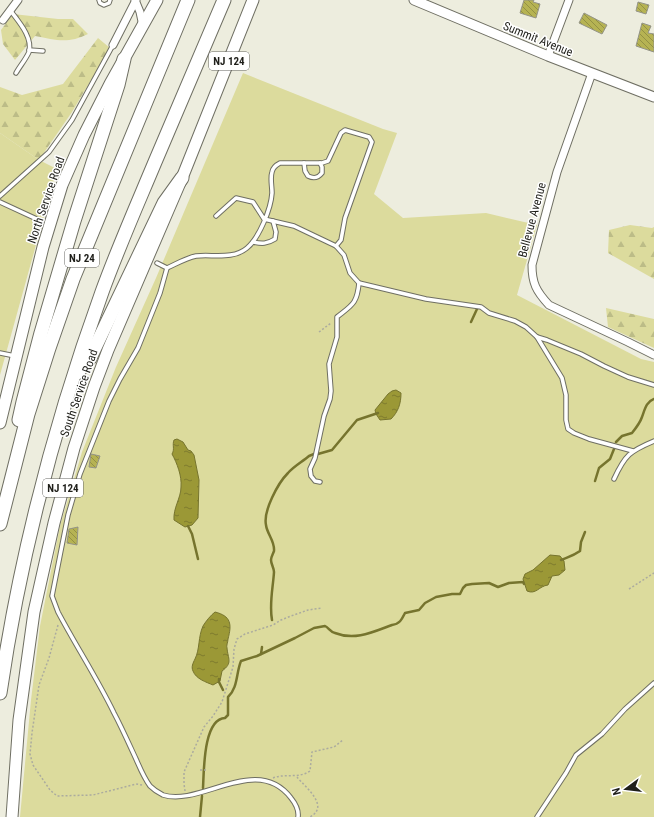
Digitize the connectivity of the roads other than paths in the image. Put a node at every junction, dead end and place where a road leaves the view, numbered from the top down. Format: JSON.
{"nodes":[{"id":1,"x":18,"y":0,"type":"edge"},
{"id":2,"x":99,"y":0,"type":"edge"},
{"id":3,"x":110,"y":0,"type":"edge"},
{"id":4,"x":135,"y":0,"type":"edge"},
{"id":5,"x":157,"y":0,"type":"edge"},
{"id":6,"x":188,"y":0,"type":"edge"},
{"id":7,"x":224,"y":0,"type":"edge"},
{"id":8,"x":253,"y":0,"type":"edge"},
{"id":9,"x":414,"y":0,"type":"edge"},
{"id":10,"x":569,"y":0,"type":"edge"},
{"id":11,"x":10,"y":10,"type":"junction"},
{"id":12,"x":3,"y":20,"type":"dead end"},
{"id":13,"x":143,"y":26,"type":"junction"},
{"id":14,"x":113,"y":45,"type":"joint"},
{"id":15,"x":29,"y":50,"type":"junction"},
{"id":16,"x":43,"y":51,"type":"dead end"},
{"id":17,"x":548,"y":56,"type":"junction"},
{"id":18,"x":124,"y":59,"type":"junction"},
{"id":19,"x":16,"y":73,"type":"dead end"},
{"id":20,"x":592,"y":73,"type":"junction"},
{"id":21,"x":654,"y":97,"type":"edge"},
{"id":22,"x":304,"y":163,"type":"junction"},
{"id":23,"x":320,"y":163,"type":"junction"},
{"id":24,"x":182,"y":178,"type":"junction"},
{"id":25,"x":0,"y":196,"type":"edge"},
{"id":26,"x":0,"y":202,"type":"edge"},
{"id":27,"x":216,"y":216,"type":"dead end"},
{"id":28,"x":264,"y":219,"type":"junction"},
{"id":29,"x":40,"y":221,"type":"dead end"},
{"id":30,"x":273,"y":221,"type":"junction"},
{"id":31,"x":253,"y":242,"type":"junction"},
{"id":32,"x":336,"y":246,"type":"junction"},
{"id":33,"x":157,"y":263,"type":"dead end"},
{"id":34,"x":167,"y":268,"type":"junction"},
{"id":35,"x":359,"y":283,"type":"junction"},
{"id":36,"x":537,"y":337,"type":"junction"},
{"id":37,"x":0,"y":353,"type":"edge"},
{"id":38,"x":654,"y":355,"type":"edge"},
{"id":39,"x":16,"y":356,"type":"junction"},
{"id":40,"x":73,"y":377,"type":"junction"},
{"id":41,"x":654,"y":385,"type":"edge"},
{"id":42,"x":0,"y":424,"type":"edge"},
{"id":43,"x":654,"y":442,"type":"edge"},
{"id":44,"x":633,"y":452,"type":"junction"},
{"id":45,"x":614,"y":479,"type":"dead end"},
{"id":46,"x":320,"y":482,"type":"dead end"},
{"id":47,"x":0,"y":522,"type":"edge"},
{"id":48,"x":654,"y":682,"type":"edge"},
{"id":49,"x":0,"y":693,"type":"edge"},
{"id":50,"x":299,"y":815,"type":"edge"},
{"id":51,"x":12,"y":817,"type":"edge"},
{"id":52,"x":302,"y":817,"type":"edge"},
{"id":53,"x":537,"y":817,"type":"edge"}],
"edges":[{"from":1,"to":11,"type":"street"},
{"from":2,"to":3,"type":"lane"},
{"from":4,"to":13,"type":"street"},
{"from":4,"to":14,"type":"street"},
{"from":5,"to":13,"type":"main road","name":"North Service Road"},
{"from":6,"to":47,"type":"highway","number":"NJ 24"},
{"from":7,"to":40,"type":"highway","number":"NJ 24"},
{"from":8,"to":24,"type":"main road","name":"South Service Road","number":"NJ 124"},
{"from":9,"to":17,"type":"street","name":"Summit Avenue"},
{"from":10,"to":17,"type":"street"},
{"from":11,"to":12,"type":"street"},
{"from":11,"to":15,"type":"lane"},
{"from":13,"to":18,"type":"main road","name":"North Service Road"},
{"from":14,"to":25,"type":"lane"},
{"from":15,"to":16,"type":"lane"},
{"from":15,"to":19,"type":"lane"},
{"from":17,"to":20,"type":"street","name":"Summit Avenue"},
{"from":18,"to":39,"type":"main road","name":"North Service Road"},
{"from":18,"to":47,"type":"highway"},
{"from":20,"to":21,"type":"street","name":"Summit Avenue"},
{"from":20,"to":38,"type":"street","name":"Bellevue Avenue"},
{"from":22,"to":23,"type":"lane"},
{"from":22,"to":23,"type":"lane"},
{"from":22,"to":28,"type":"lane"},
{"from":23,"to":32,"type":"lane"},
{"from":24,"to":40,"type":"highway"},
{"from":24,"to":51,"type":"main road","name":"South Service Road","number":"NJ 124"},
{"from":26,"to":29,"type":"lane"},
{"from":27,"to":28,"type":"lane"},
{"from":28,"to":30,"type":"lane"},
{"from":28,"to":31,"type":"lane"},
{"from":30,"to":31,"type":"lane"},
{"from":30,"to":32,"type":"lane"},
{"from":31,"to":34,"type":"lane"},
{"from":32,"to":35,"type":"lane"},
{"from":33,"to":34,"type":"lane"},
{"from":34,"to":50,"type":"lane"},
{"from":35,"to":36,"type":"lane"},
{"from":35,"to":46,"type":"lane"},
{"from":36,"to":41,"type":"lane"},
{"from":36,"to":44,"type":"lane"},
{"from":37,"to":39,"type":"lane"},
{"from":39,"to":42,"type":"main road","name":"North Service Road"},
{"from":40,"to":49,"type":"highway","number":"NJ 24"},
{"from":43,"to":44,"type":"lane"},
{"from":44,"to":45,"type":"lane"},
{"from":48,"to":53,"type":"lane"},
{"from":50,"to":52,"type":"lane"}]}
